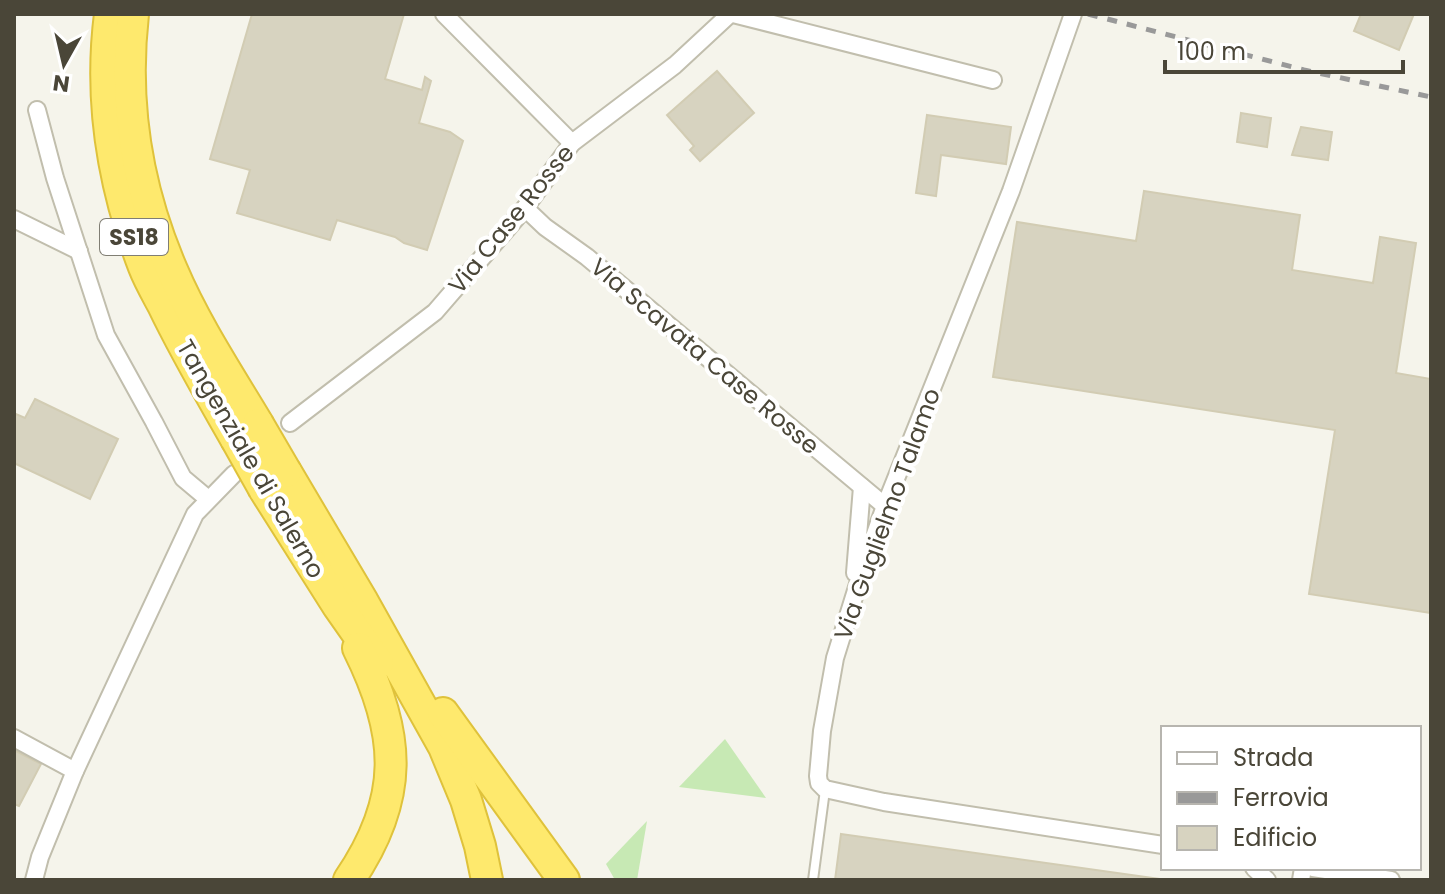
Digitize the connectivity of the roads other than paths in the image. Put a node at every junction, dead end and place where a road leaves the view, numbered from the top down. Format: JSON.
{"nodes":[{"id":1,"x":110,"y":14,"type":"edge"},
{"id":2,"x":133,"y":14,"type":"edge"},
{"id":3,"x":444,"y":14,"type":"edge"},
{"id":4,"x":732,"y":14,"type":"edge"},
{"id":5,"x":1073,"y":14,"type":"edge"},
{"id":6,"x":993,"y":80,"type":"dead end"},
{"id":7,"x":37,"y":110,"type":"dead end"},
{"id":8,"x":572,"y":143,"type":"junction"},
{"id":9,"x":525,"y":208,"type":"junction"},
{"id":10,"x":14,"y":219,"type":"edge"},
{"id":11,"x":79,"y":251,"type":"junction"},
{"id":12,"x":290,"y":423,"type":"dead end"},
{"id":13,"x":247,"y":432,"type":"junction"},
{"id":14,"x":234,"y":474,"type":"dead end"},
{"id":15,"x":862,"y":487,"type":"junction"},
{"id":16,"x":208,"y":499,"type":"junction"},
{"id":17,"x":885,"y":506,"type":"junction"},
{"id":18,"x":853,"y":600,"type":"junction"},
{"id":19,"x":351,"y":604,"type":"junction"},
{"id":20,"x":14,"y":738,"type":"edge"},
{"id":21,"x":75,"y":771,"type":"junction"},
{"id":22,"x":825,"y":789,"type":"junction"},
{"id":23,"x":1161,"y":845,"type":"edge"},
{"id":24,"x":1326,"y":870,"type":"edge"},
{"id":25,"x":34,"y":880,"type":"edge"},
{"id":26,"x":349,"y":880,"type":"edge"},
{"id":27,"x":472,"y":880,"type":"edge"},
{"id":28,"x":487,"y":880,"type":"edge"},
{"id":29,"x":564,"y":880,"type":"edge"},
{"id":30,"x":813,"y":880,"type":"edge"},
{"id":31,"x":1391,"y":880,"type":"edge"}],
"edges":[{"from":1,"to":13,"type":"highway","name":"Tangenziale di Salerno","number":"SS18"},
{"from":2,"to":13,"type":"highway","name":"Tangenziale di Salerno","number":"SS18"},
{"from":3,"to":8,"type":"street"},
{"from":4,"to":6,"type":"street"},
{"from":4,"to":8,"type":"street","name":"Via Case Rosse"},
{"from":5,"to":17,"type":"street","name":"Via Guglielmo Talamo"},
{"from":7,"to":11,"type":"street"},
{"from":8,"to":9,"type":"street","name":"Via Case Rosse"},
{"from":9,"to":12,"type":"street","name":"Via Case Rosse"},
{"from":9,"to":15,"type":"street","name":"Via Scavata Case Rosse"},
{"from":10,"to":11,"type":"street"},
{"from":11,"to":16,"type":"street"},
{"from":13,"to":19,"type":"highway","name":"Tangenziale di Salerno","number":"SS18","bridge":true},
{"from":14,"to":16,"type":"street"},
{"from":15,"to":17,"type":"street","name":"Via Scavata Case Rosse"},
{"from":15,"to":18,"type":"street"},
{"from":16,"to":21,"type":"street"},
{"from":17,"to":18,"type":"street","name":"Via Guglielmo Talamo"},
{"from":18,"to":22,"type":"street","name":"Via Guglielmo Talamo"},
{"from":19,"to":26,"type":"highway","number":"SS18"},
{"from":19,"to":27,"type":"highway","name":"Tangenziale di Salerno","number":"SS18"},
{"from":19,"to":28,"type":"highway","name":"Tangenziale di Salerno","number":"SS18"},
{"from":19,"to":29,"type":"highway","number":"SS18"},
{"from":20,"to":21,"type":"street"},
{"from":21,"to":25,"type":"street"},
{"from":22,"to":23,"type":"street"},
{"from":22,"to":30,"type":"lane"},
{"from":24,"to":31,"type":"street"}]}
